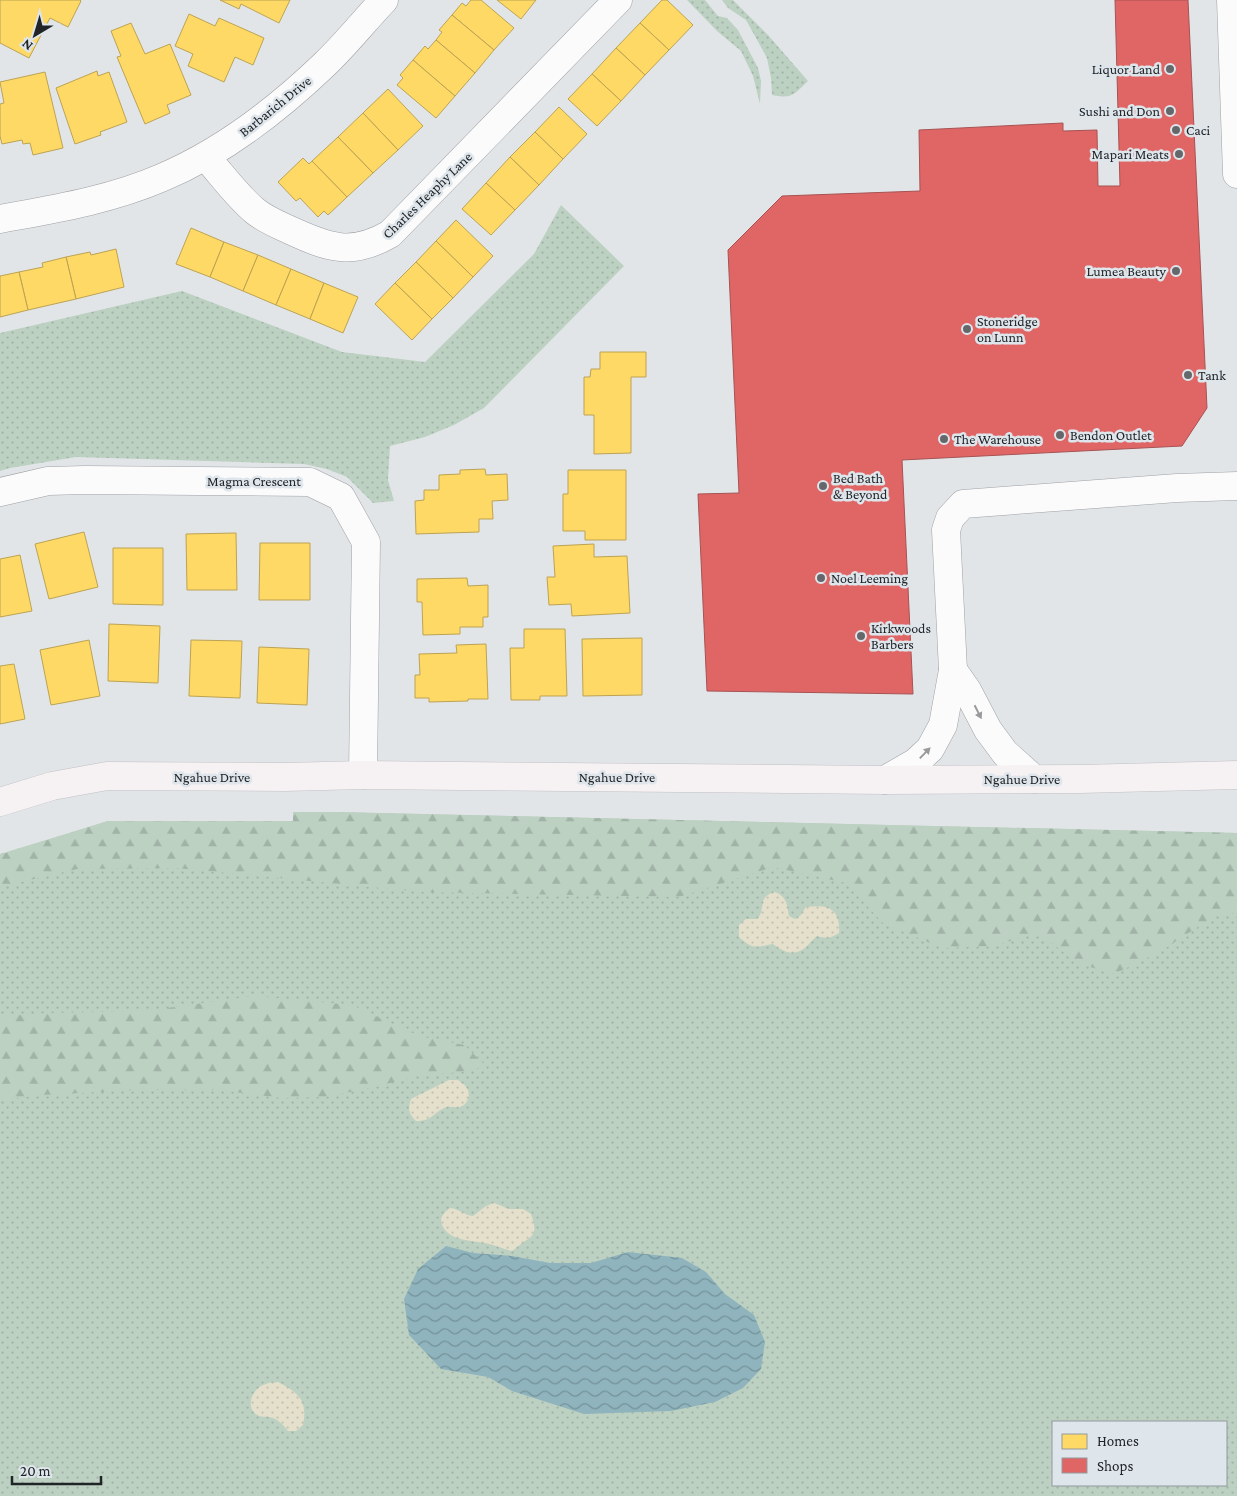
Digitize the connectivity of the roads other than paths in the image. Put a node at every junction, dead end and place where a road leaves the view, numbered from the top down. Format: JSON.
{"nodes":[{"id":1,"x":384,"y":0,"type":"edge"},
{"id":2,"x":618,"y":0,"type":"edge"},
{"id":3,"x":1231,"y":0,"type":"edge"},
{"id":4,"x":206,"y":157,"type":"junction"},
{"id":5,"x":1237,"y":174,"type":"edge"},
{"id":6,"x":0,"y":219,"type":"edge"},
{"id":7,"x":1237,"y":486,"type":"edge"},
{"id":8,"x":0,"y":492,"type":"edge"},
{"id":9,"x":953,"y":670,"type":"junction"},
{"id":10,"x":363,"y":775,"type":"junction"},
{"id":11,"x":1237,"y":775,"type":"edge"},
{"id":12,"x":1034,"y":779,"type":"junction"},
{"id":13,"x":885,"y":780,"type":"junction"},
{"id":14,"x":0,"y":802,"type":"edge"}],
"edges":[{"from":1,"to":4,"type":"street","name":"Barbarich Drive"},
{"from":2,"to":4,"type":"street","name":"Charles Heaphy Lane"},
{"from":3,"to":5,"type":"street"},
{"from":4,"to":6,"type":"street","name":"Barbarich Drive"},
{"from":7,"to":9,"type":"street"},
{"from":8,"to":10,"type":"street","name":"Magma Crescent"},
{"from":9,"to":12,"type":"street","one_way":true},
{"from":13,"to":9,"type":"street","one_way":true},
{"from":10,"to":13,"type":"main road","name":"Ngahue Drive"},
{"from":10,"to":14,"type":"main road","name":"Ngahue Drive"},
{"from":11,"to":12,"type":"main road","name":"Ngahue Drive"},
{"from":12,"to":13,"type":"main road","name":"Ngahue Drive"}]}
